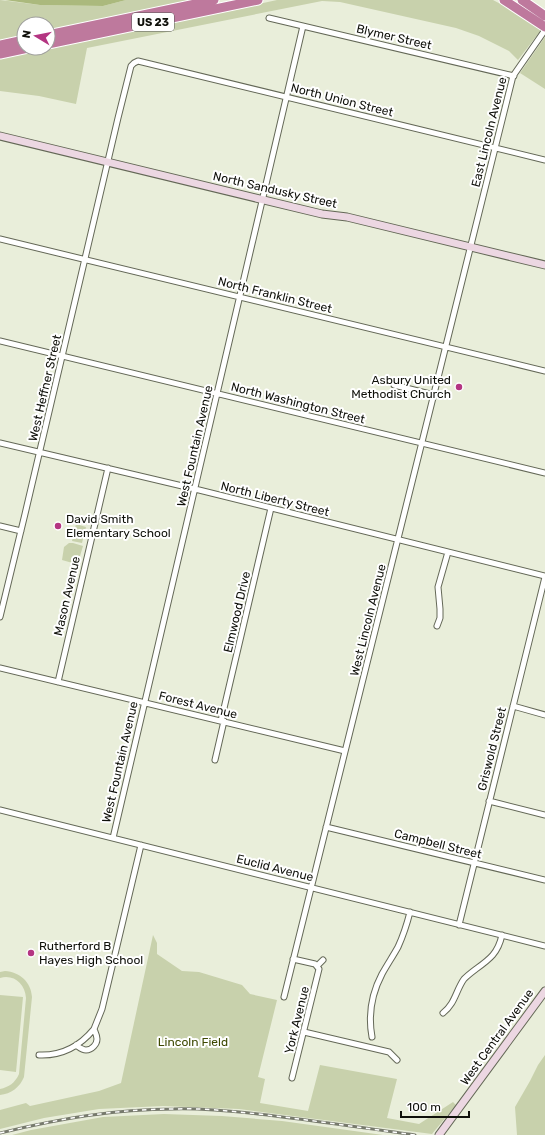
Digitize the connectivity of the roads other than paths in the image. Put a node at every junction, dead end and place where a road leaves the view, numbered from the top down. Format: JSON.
{"nodes":[{"id":1,"x":214,"y":0,"type":"edge"},
{"id":2,"x":258,"y":0,"type":"edge"},
{"id":3,"x":504,"y":0,"type":"edge"},
{"id":4,"x":522,"y":0,"type":"edge"},
{"id":5,"x":269,"y":18,"type":"dead end"},
{"id":6,"x":543,"y":22,"type":"edge"},
{"id":7,"x":303,"y":26,"type":"junction"},
{"id":8,"x":56,"y":33,"type":"edge"},
{"id":9,"x":16,"y":42,"type":"edge"},
{"id":10,"x":56,"y":42,"type":"edge"},
{"id":11,"x":0,"y":45,"type":"edge"},
{"id":12,"x":16,"y":51,"type":"edge"},
{"id":13,"x":0,"y":54,"type":"edge"},
{"id":14,"x":134,"y":63,"type":"joint"},
{"id":15,"x":514,"y":76,"type":"junction"},
{"id":16,"x":287,"y":97,"type":"junction"},
{"id":17,"x":0,"y":136,"type":"edge"},
{"id":18,"x":496,"y":148,"type":"junction"},
{"id":19,"x":545,"y":160,"type":"edge"},
{"id":20,"x":108,"y":162,"type":"junction"},
{"id":21,"x":263,"y":199,"type":"junction"},
{"id":22,"x":0,"y":239,"type":"edge"},
{"id":23,"x":471,"y":247,"type":"junction"},
{"id":24,"x":85,"y":260,"type":"junction"},
{"id":25,"x":545,"y":265,"type":"edge"},
{"id":26,"x":240,"y":297,"type":"junction"},
{"id":27,"x":0,"y":341,"type":"edge"},
{"id":28,"x":446,"y":347,"type":"junction"},
{"id":29,"x":63,"y":356,"type":"junction"},
{"id":30,"x":545,"y":371,"type":"edge"},
{"id":31,"x":394,"y":385,"type":"dead end"},
{"id":32,"x":217,"y":394,"type":"junction"},
{"id":33,"x":434,"y":395,"type":"junction"},
{"id":34,"x":0,"y":443,"type":"edge"},
{"id":35,"x":422,"y":443,"type":"junction"},
{"id":36,"x":40,"y":452,"type":"junction"},
{"id":37,"x":108,"y":468,"type":"junction"},
{"id":38,"x":545,"y":473,"type":"edge"},
{"id":39,"x":195,"y":489,"type":"junction"},
{"id":40,"x":271,"y":508,"type":"junction"},
{"id":41,"x":0,"y":526,"type":"edge"},
{"id":42,"x":21,"y":531,"type":"junction"},
{"id":43,"x":398,"y":540,"type":"junction"},
{"id":44,"x":448,"y":552,"type":"junction"},
{"id":45,"x":545,"y":577,"type":"edge"},
{"id":46,"x":2,"y":600,"type":"edge"},
{"id":47,"x":0,"y":617,"type":"edge"},
{"id":48,"x":437,"y":626,"type":"dead end"},
{"id":49,"x":0,"y":668,"type":"edge"},
{"id":50,"x":58,"y":682,"type":"junction"},
{"id":51,"x":145,"y":702,"type":"junction"},
{"id":52,"x":513,"y":706,"type":"junction"},
{"id":53,"x":545,"y":714,"type":"edge"},
{"id":54,"x":222,"y":721,"type":"junction"},
{"id":55,"x":345,"y":751,"type":"junction"},
{"id":56,"x":214,"y":760,"type":"dead end"},
{"id":57,"x":489,"y":801,"type":"junction"},
{"id":58,"x":0,"y":810,"type":"edge"},
{"id":59,"x":545,"y":815,"type":"edge"},
{"id":60,"x":326,"y":827,"type":"junction"},
{"id":61,"x":113,"y":838,"type":"junction"},
{"id":62,"x":141,"y":845,"type":"junction"},
{"id":63,"x":475,"y":864,"type":"junction"},
{"id":64,"x":545,"y":880,"type":"edge"},
{"id":65,"x":311,"y":888,"type":"junction"},
{"id":66,"x":410,"y":912,"type":"junction"},
{"id":67,"x":459,"y":925,"type":"junction"},
{"id":68,"x":502,"y":936,"type":"junction"},
{"id":69,"x":545,"y":946,"type":"edge"},
{"id":70,"x":293,"y":959,"type":"junction"},
{"id":71,"x":323,"y":960,"type":"dead end"},
{"id":72,"x":317,"y":966,"type":"junction"},
{"id":73,"x":545,"y":991,"type":"edge"},
{"id":74,"x":284,"y":997,"type":"dead end"},
{"id":75,"x":443,"y":1013,"type":"dead end"},
{"id":76,"x":94,"y":1029,"type":"junction"},
{"id":77,"x":304,"y":1032,"type":"junction"},
{"id":78,"x":372,"y":1037,"type":"dead end"},
{"id":79,"x":76,"y":1045,"type":"junction"},
{"id":80,"x":39,"y":1055,"type":"dead end"},
{"id":81,"x":397,"y":1060,"type":"dead end"},
{"id":82,"x":292,"y":1078,"type":"dead end"},
{"id":83,"x":439,"y":1135,"type":"edge"}],
"edges":[{"from":1,"to":8,"type":"highway","number":"US 23"},
{"from":2,"to":10,"type":"highway","number":"US 23"},
{"from":3,"to":6,"type":"highway"},
{"from":4,"to":6,"type":"highway"},
{"from":5,"to":7,"type":"street","name":"Blymer Street"},
{"from":6,"to":15,"type":"street","name":"East Lincoln Avenue"},
{"from":7,"to":15,"type":"street","name":"Blymer Street"},
{"from":7,"to":16,"type":"street","name":"West Fountain Avenue"},
{"from":9,"to":11,"type":"highway"},
{"from":12,"to":13,"type":"highway"},
{"from":14,"to":16,"type":"street","name":"North Union Street"},
{"from":14,"to":20,"type":"street","name":"West Heffner Street"},
{"from":15,"to":18,"type":"street","name":"East Lincoln Avenue"},
{"from":16,"to":18,"type":"street","name":"North Union Street"},
{"from":16,"to":21,"type":"street","name":"West Fountain Avenue"},
{"from":17,"to":20,"type":"street","name":"North Sandusky Street"},
{"from":18,"to":19,"type":"street","name":"North Union Street"},
{"from":18,"to":23,"type":"street","name":"East Lincoln Avenue"},
{"from":20,"to":21,"type":"street","name":"North Sandusky Street"},
{"from":20,"to":24,"type":"street","name":"West Heffner Street"},
{"from":21,"to":23,"type":"street","name":"North Sandusky Street"},
{"from":21,"to":26,"type":"street","name":"West Fountain Avenue"},
{"from":22,"to":24,"type":"street","name":"North Franklin Street"},
{"from":23,"to":25,"type":"street","name":"North Sandusky Street"},
{"from":23,"to":28,"type":"street","name":"West Lincoln Avenue"},
{"from":24,"to":26,"type":"street","name":"North Franklin Street"},
{"from":24,"to":29,"type":"street","name":"West Heffner Street"},
{"from":26,"to":28,"type":"street","name":"North Franklin Street"},
{"from":26,"to":32,"type":"street","name":"West Fountain Avenue"},
{"from":27,"to":29,"type":"street","name":"North Washington Street"},
{"from":28,"to":30,"type":"street","name":"North Franklin Street"},
{"from":28,"to":33,"type":"street","name":"West Lincoln Avenue"},
{"from":29,"to":32,"type":"street","name":"North Washington Street"},
{"from":29,"to":36,"type":"street","name":"West Heffner Street"},
{"from":31,"to":33,"type":"street"},
{"from":32,"to":35,"type":"street","name":"North Washington Street"},
{"from":32,"to":39,"type":"street","name":"West Fountain Avenue"},
{"from":33,"to":35,"type":"street","name":"West Lincoln Avenue"},
{"from":34,"to":36,"type":"street","name":"North Liberty Street"},
{"from":35,"to":38,"type":"street","name":"North Washington Street"},
{"from":35,"to":43,"type":"street","name":"West Lincoln Avenue"},
{"from":36,"to":37,"type":"street","name":"North Liberty Street"},
{"from":36,"to":42,"type":"street","name":"West Heffner Street"},
{"from":37,"to":39,"type":"street","name":"North Liberty Street"},
{"from":37,"to":50,"type":"street","name":"Mason Avenue"},
{"from":39,"to":40,"type":"street","name":"North Liberty Street"},
{"from":39,"to":51,"type":"street","name":"West Fountain Avenue"},
{"from":40,"to":43,"type":"street","name":"North Liberty Street"},
{"from":40,"to":54,"type":"street","name":"Elmwood Drive"},
{"from":41,"to":42,"type":"street"},
{"from":42,"to":46,"type":"street","name":"West Heffner Street"},
{"from":43,"to":44,"type":"street","name":"North Liberty Street"},
{"from":43,"to":55,"type":"street","name":"West Lincoln Avenue"},
{"from":44,"to":45,"type":"street","name":"North Liberty Street"},
{"from":44,"to":48,"type":"street"},
{"from":45,"to":52,"type":"street","name":"Griswold Street"},
{"from":46,"to":47,"type":"street","name":"West Heffner Street"},
{"from":49,"to":50,"type":"street","name":"Forest Avenue"},
{"from":50,"to":51,"type":"street","name":"Forest Avenue"},
{"from":51,"to":54,"type":"street","name":"Forest Avenue"},
{"from":51,"to":61,"type":"street","name":"West Fountain Avenue"},
{"from":52,"to":53,"type":"street"},
{"from":52,"to":57,"type":"street","name":"Griswold Street"},
{"from":54,"to":55,"type":"street","name":"Forest Avenue"},
{"from":54,"to":56,"type":"street","name":"Elmwood Drive"},
{"from":55,"to":60,"type":"street","name":"West Lincoln Avenue"},
{"from":57,"to":59,"type":"street"},
{"from":57,"to":63,"type":"street","name":"Griswold Street"},
{"from":58,"to":61,"type":"street","name":"Euclid Avenue"},
{"from":60,"to":63,"type":"street","name":"Campbell Street"},
{"from":60,"to":65,"type":"street","name":"West Lincoln Avenue"},
{"from":61,"to":62,"type":"street","name":"Euclid Avenue"},
{"from":62,"to":65,"type":"street","name":"Euclid Avenue"},
{"from":62,"to":76,"type":"street"},
{"from":63,"to":64,"type":"street","name":"Campbell Street"},
{"from":63,"to":67,"type":"street","name":"Griswold Street"},
{"from":65,"to":66,"type":"street","name":"Euclid Avenue"},
{"from":65,"to":70,"type":"street","name":"West Lincoln Avenue"},
{"from":66,"to":67,"type":"street","name":"Euclid Avenue"},
{"from":66,"to":78,"type":"street"},
{"from":67,"to":68,"type":"street","name":"Euclid Avenue"},
{"from":68,"to":69,"type":"street","name":"Euclid Avenue"},
{"from":68,"to":75,"type":"street"},
{"from":70,"to":72,"type":"street"},
{"from":70,"to":74,"type":"street","name":"West Lincoln Avenue"},
{"from":71,"to":72,"type":"street"},
{"from":72,"to":77,"type":"street","name":"York Avenue"},
{"from":73,"to":83,"type":"street","name":"West Central Avenue"},
{"from":76,"to":79,"type":"street"},
{"from":76,"to":79,"type":"street"},
{"from":77,"to":81,"type":"street"},
{"from":77,"to":82,"type":"street","name":"York Avenue"},
{"from":79,"to":80,"type":"street"}]}
